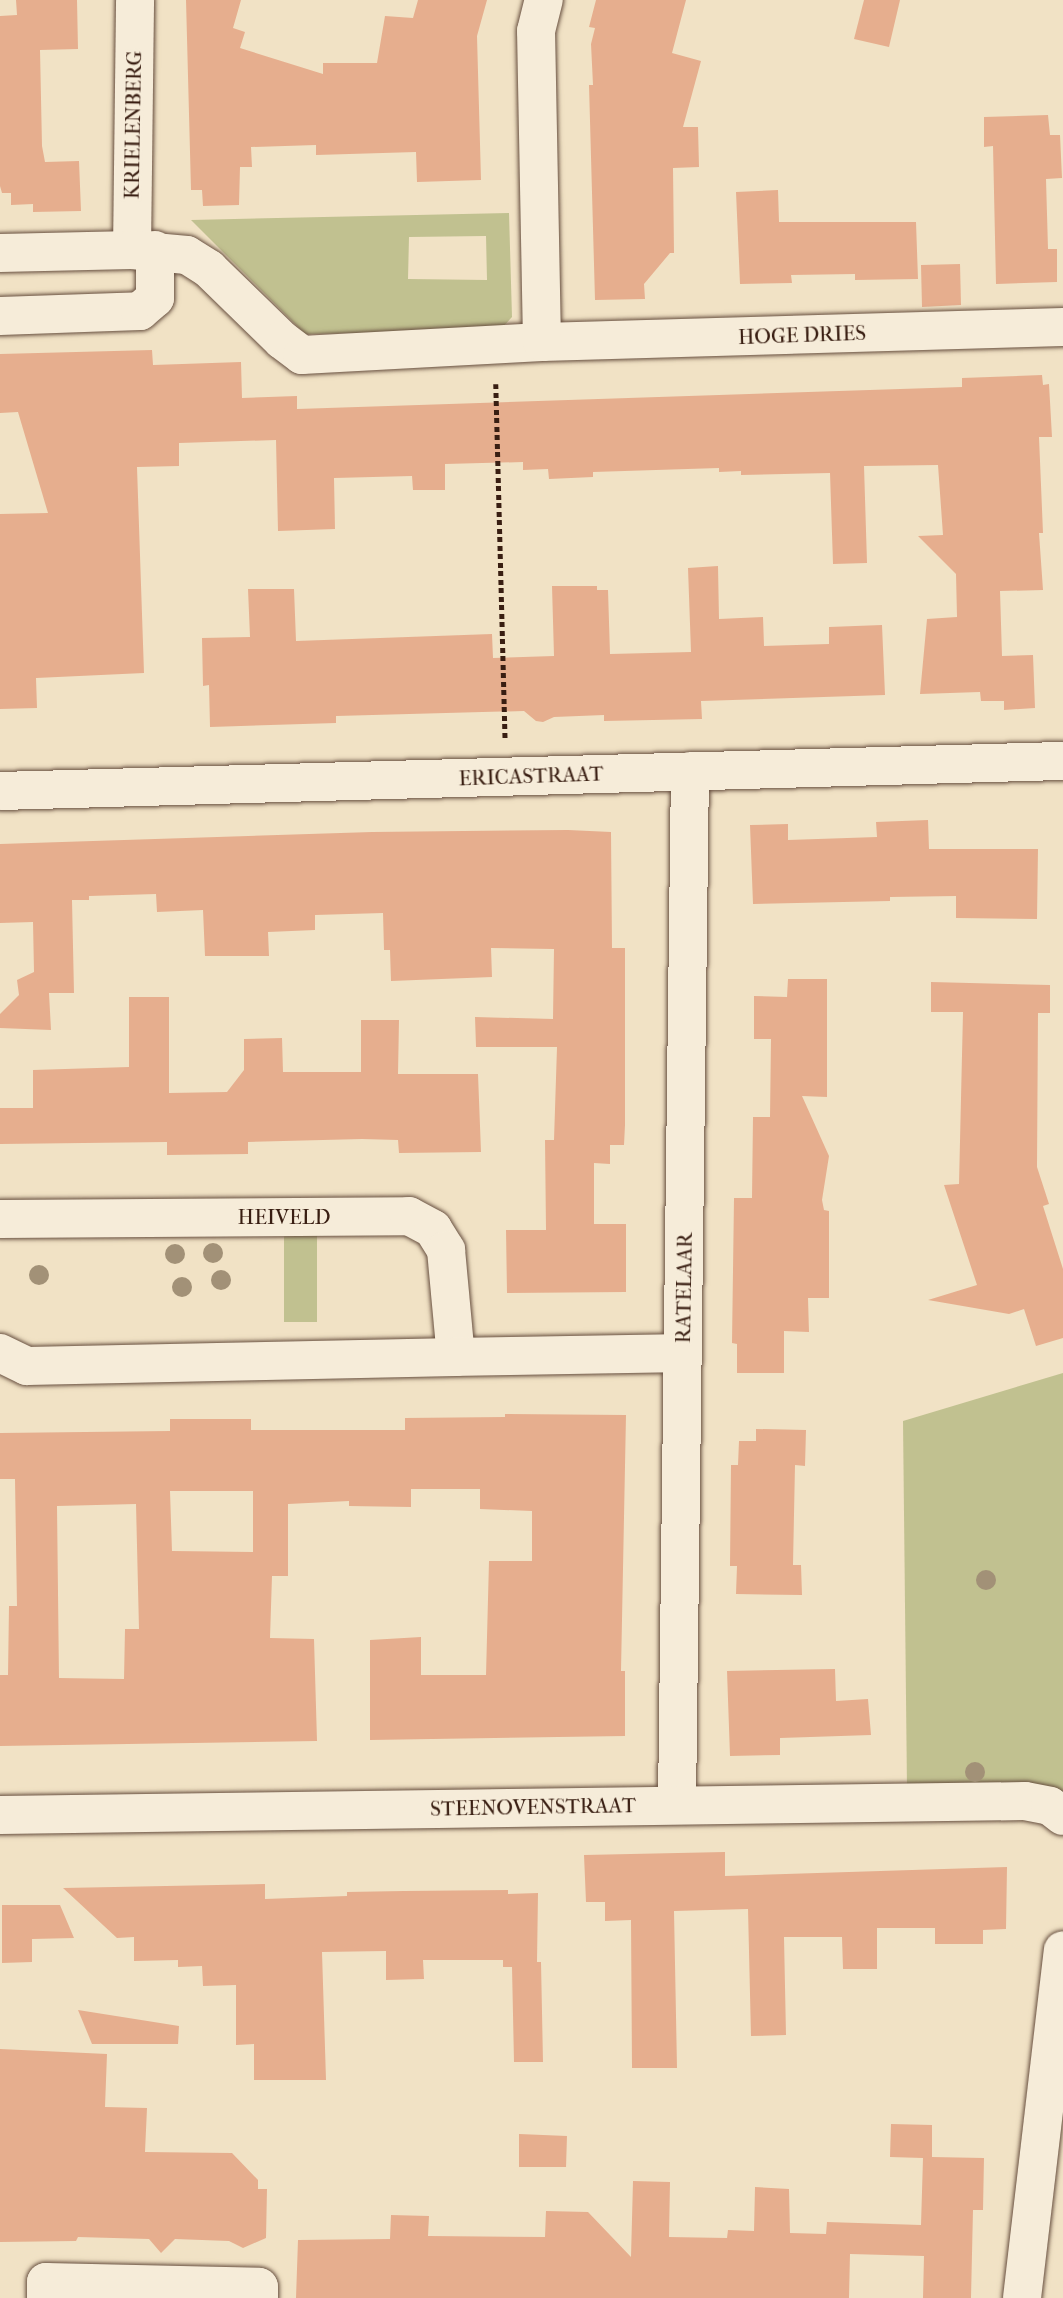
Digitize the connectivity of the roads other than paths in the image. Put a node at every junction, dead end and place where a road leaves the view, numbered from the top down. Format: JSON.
{"nodes":[{"id":1,"x":135,"y":0,"type":"edge"},
{"id":2,"x":544,"y":0,"type":"edge"},
{"id":3,"x":144,"y":250,"type":"junction"},
{"id":4,"x":0,"y":253,"type":"edge"},
{"id":5,"x":0,"y":316,"type":"edge"},
{"id":6,"x":1063,"y":327,"type":"edge"},
{"id":7,"x":542,"y":342,"type":"junction"},
{"id":8,"x":1063,"y":761,"type":"edge"},
{"id":9,"x":690,"y":771,"type":"junction"},
{"id":10,"x":0,"y":791,"type":"edge"},
{"id":11,"x":0,"y":1219,"type":"edge"},
{"id":12,"x":0,"y":1353,"type":"edge"},
{"id":13,"x":683,"y":1353,"type":"junction"},
{"id":14,"x":456,"y":1357,"type":"junction"},
{"id":15,"x":677,"y":1804,"type":"junction"},
{"id":16,"x":0,"y":1815,"type":"edge"},
{"id":17,"x":1063,"y":1816,"type":"edge"},
{"id":18,"x":1063,"y":1950,"type":"edge"},
{"id":19,"x":46,"y":2298,"type":"edge"},
{"id":20,"x":259,"y":2298,"type":"edge"},
{"id":21,"x":1022,"y":2298,"type":"edge"}],
"edges":[{"from":1,"to":3,"type":"street","name":"KRIELENBERG"},
{"from":2,"to":7,"type":"street"},
{"from":3,"to":4,"type":"street","name":"HOGE DRIES"},
{"from":3,"to":5,"type":"street","name":"KRIELENBERG"},
{"from":3,"to":7,"type":"street","name":"HOGE DRIES"},
{"from":6,"to":7,"type":"street","name":"HOGE DRIES"},
{"from":8,"to":9,"type":"street","name":"ERICASTRAAT"},
{"from":9,"to":10,"type":"street","name":"ERICASTRAAT"},
{"from":9,"to":13,"type":"street","name":"RATELAAR"},
{"from":11,"to":14,"type":"street","name":"HEIVELD"},
{"from":12,"to":14,"type":"street"},
{"from":13,"to":14,"type":"street"},
{"from":13,"to":15,"type":"street","name":"RATELAAR"},
{"from":15,"to":16,"type":"street","name":"STEENOVENSTRAAT"},
{"from":15,"to":17,"type":"street","name":"STEENOVENSTRAAT"},
{"from":18,"to":21,"type":"street"},
{"from":19,"to":20,"type":"street"}]}
